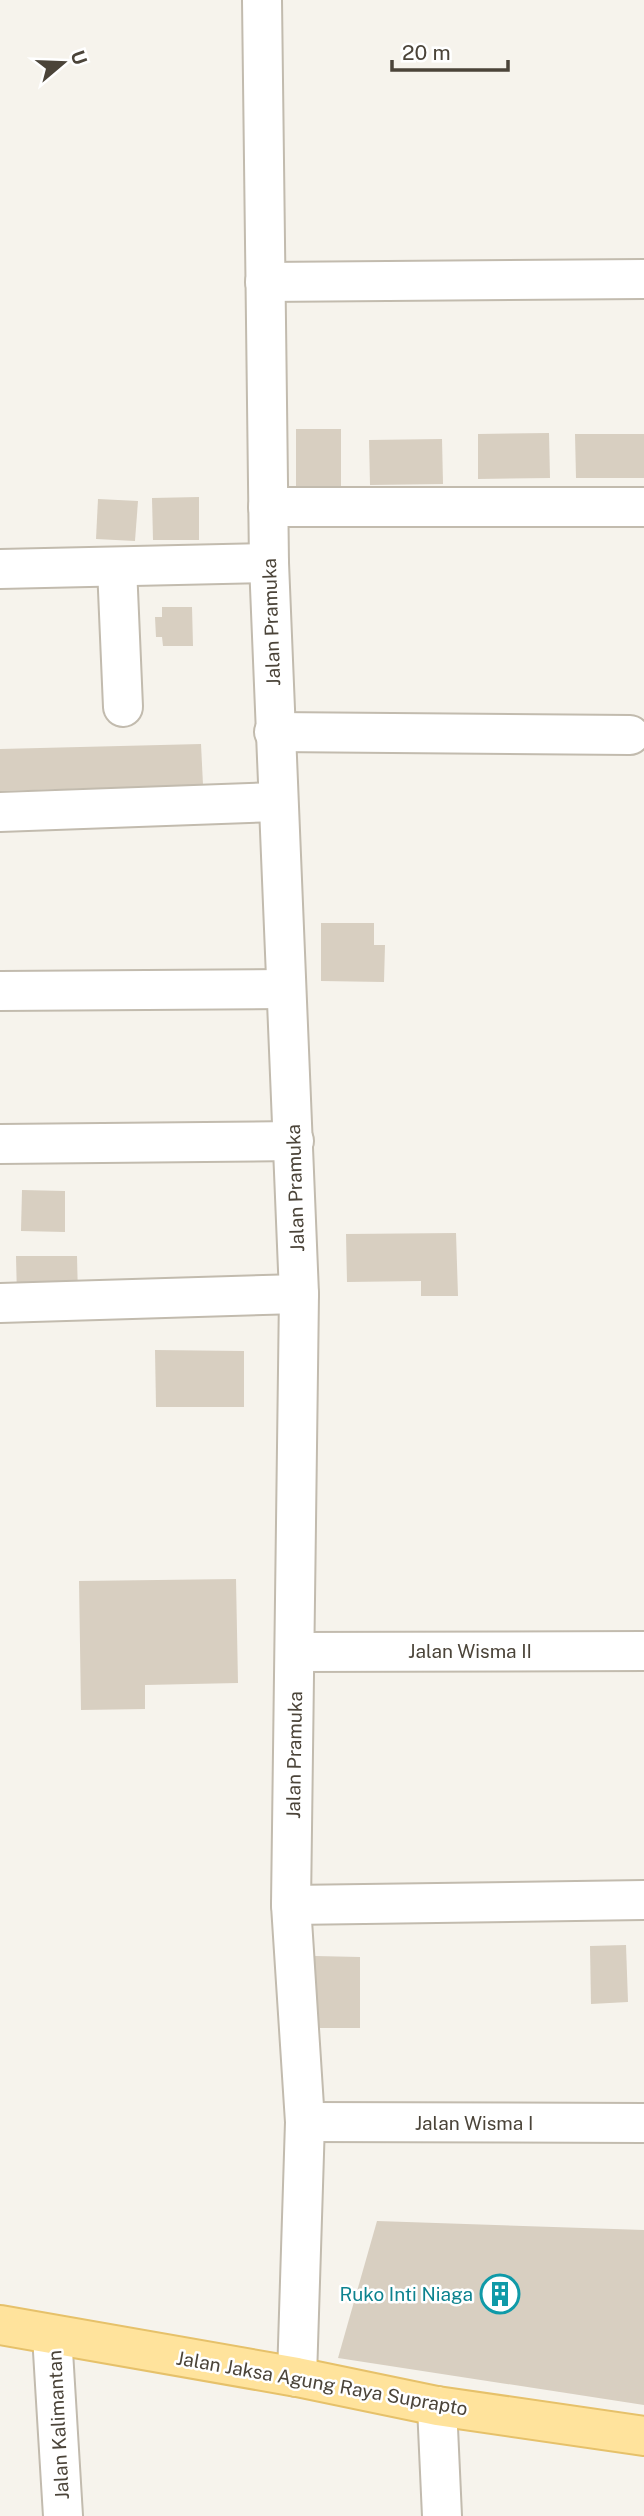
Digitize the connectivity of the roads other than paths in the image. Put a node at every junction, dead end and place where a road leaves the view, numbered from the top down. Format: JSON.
{"nodes":[{"id":1,"x":262,"y":0,"type":"edge"},
{"id":2,"x":644,"y":279,"type":"edge"},
{"id":3,"x":265,"y":282,"type":"junction"},
{"id":4,"x":268,"y":507,"type":"junction"},
{"id":5,"x":644,"y":507,"type":"edge"},
{"id":6,"x":268,"y":563,"type":"junction"},
{"id":7,"x":117,"y":566,"type":"junction"},
{"id":8,"x":0,"y":569,"type":"edge"},
{"id":9,"x":123,"y":707,"type":"dead end"},
{"id":10,"x":274,"y":732,"type":"junction"},
{"id":11,"x":630,"y":735,"type":"dead end"},
{"id":12,"x":277,"y":802,"type":"junction"},
{"id":13,"x":0,"y":812,"type":"edge"},
{"id":14,"x":284,"y":989,"type":"junction"},
{"id":15,"x":0,"y":991,"type":"edge"},
{"id":16,"x":293,"y":1141,"type":"junction"},
{"id":17,"x":0,"y":1144,"type":"edge"},
{"id":18,"x":299,"y":1294,"type":"junction"},
{"id":19,"x":0,"y":1303,"type":"edge"},
{"id":20,"x":644,"y":1651,"type":"edge"},
{"id":21,"x":297,"y":1652,"type":"junction"},
{"id":22,"x":644,"y":1900,"type":"edge"},
{"id":23,"x":291,"y":1905,"type":"junction"},
{"id":24,"x":305,"y":2122,"type":"junction"},
{"id":25,"x":644,"y":2123,"type":"edge"},
{"id":26,"x":0,"y":2325,"type":"edge"},
{"id":27,"x":52,"y":2335,"type":"junction"},
{"id":28,"x":297,"y":2377,"type":"junction"},
{"id":29,"x":436,"y":2406,"type":"junction"},
{"id":30,"x":644,"y":2436,"type":"edge"},
{"id":31,"x":63,"y":2516,"type":"edge"},
{"id":32,"x":442,"y":2516,"type":"edge"}],
"edges":[{"from":1,"to":3,"type":"street","name":"Jalan Pramuka"},
{"from":2,"to":3,"type":"street"},
{"from":3,"to":4,"type":"street","name":"Jalan Pramuka"},
{"from":4,"to":5,"type":"street"},
{"from":4,"to":6,"type":"street","name":"Jalan Pramuka"},
{"from":6,"to":7,"type":"street"},
{"from":6,"to":10,"type":"street","name":"Jalan Pramuka"},
{"from":7,"to":8,"type":"street"},
{"from":7,"to":9,"type":"street"},
{"from":10,"to":11,"type":"street"},
{"from":10,"to":12,"type":"street","name":"Jalan Pramuka"},
{"from":12,"to":13,"type":"street"},
{"from":12,"to":14,"type":"street","name":"Jalan Pramuka"},
{"from":14,"to":15,"type":"street"},
{"from":14,"to":16,"type":"street","name":"Jalan Pramuka"},
{"from":16,"to":17,"type":"street"},
{"from":16,"to":18,"type":"street","name":"Jalan Pramuka"},
{"from":18,"to":19,"type":"street"},
{"from":18,"to":21,"type":"street","name":"Jalan Pramuka"},
{"from":20,"to":21,"type":"street","name":"Jalan Wisma II"},
{"from":21,"to":23,"type":"street","name":"Jalan Pramuka"},
{"from":22,"to":23,"type":"street"},
{"from":23,"to":24,"type":"street","name":"Jalan Pramuka"},
{"from":24,"to":25,"type":"street","name":"Jalan Wisma I"},
{"from":24,"to":28,"type":"street","name":"Jalan Pramuka"},
{"from":26,"to":27,"type":"main road","name":"Jalan Jaksa Agung Raya Suprapto"},
{"from":27,"to":28,"type":"main road","name":"Jalan Jaksa Agung Raya Suprapto"},
{"from":27,"to":31,"type":"street","name":"Jalan Kalimantan"},
{"from":28,"to":29,"type":"main road","name":"Jalan Jaksa Agung Raya Suprapto"},
{"from":29,"to":30,"type":"main road","name":"Jalan Jaksa Agung Raya Suprapto"},
{"from":29,"to":32,"type":"street"}]}
